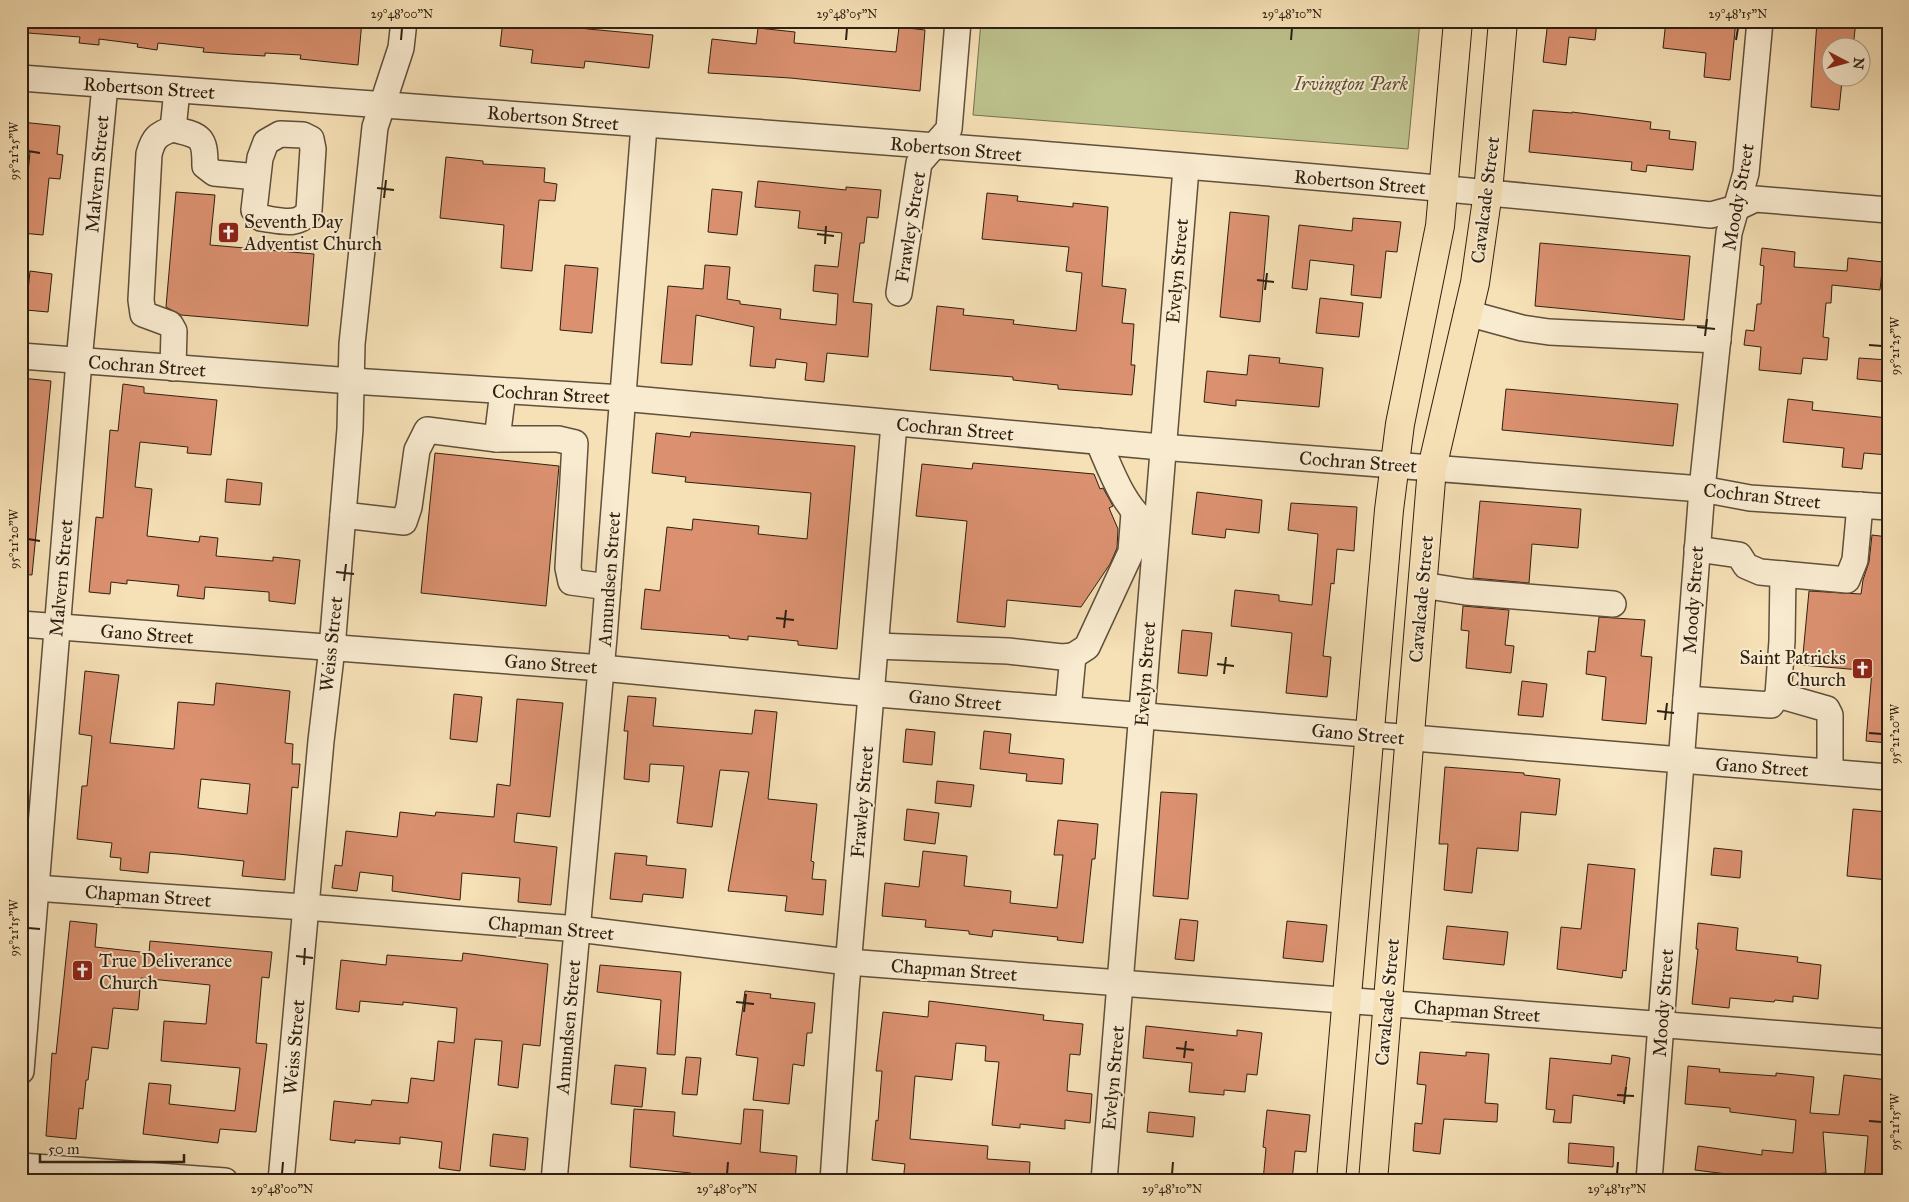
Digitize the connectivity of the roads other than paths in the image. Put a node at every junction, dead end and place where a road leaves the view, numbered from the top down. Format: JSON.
{"nodes":[{"id":1,"x":404,"y":21,"type":"edge"},
{"id":2,"x":958,"y":21,"type":"edge"},
{"id":3,"x":1458,"y":21,"type":"edge"},
{"id":4,"x":1503,"y":21,"type":"edge"},
{"id":5,"x":1760,"y":21,"type":"edge"},
{"id":6,"x":21,"y":78,"type":"edge"},
{"id":7,"x":105,"y":85,"type":"junction"},
{"id":8,"x":177,"y":90,"type":"junction"},
{"id":9,"x":283,"y":97,"type":"junction"},
{"id":10,"x":383,"y":104,"type":"junction"},
{"id":11,"x":644,"y":126,"type":"junction"},
{"id":12,"x":173,"y":129,"type":"junction"},
{"id":13,"x":280,"y":134,"type":"junction"},
{"id":14,"x":934,"y":146,"type":"junction"},
{"id":15,"x":1186,"y":168,"type":"junction"},
{"id":16,"x":257,"y":177,"type":"junction"},
{"id":17,"x":1443,"y":189,"type":"junction"},
{"id":18,"x":1488,"y":192,"type":"junction"},
{"id":19,"x":1736,"y":208,"type":"junction"},
{"id":20,"x":1888,"y":210,"type":"edge"},
{"id":21,"x":899,"y":293,"type":"dead end"},
{"id":22,"x":1467,"y":313,"type":"junction"},
{"id":23,"x":1718,"y":340,"type":"junction"},
{"id":24,"x":21,"y":356,"type":"edge"},
{"id":25,"x":79,"y":361,"type":"junction"},
{"id":26,"x":174,"y":368,"type":"junction"},
{"id":27,"x":352,"y":381,"type":"junction"},
{"id":28,"x":503,"y":391,"type":"junction"},
{"id":29,"x":622,"y":398,"type":"junction"},
{"id":30,"x":894,"y":424,"type":"junction"},
{"id":31,"x":497,"y":439,"type":"junction"},
{"id":32,"x":1098,"y":441,"type":"junction"},
{"id":33,"x":1161,"y":447,"type":"junction"},
{"id":34,"x":1394,"y":465,"type":"junction"},
{"id":35,"x":1432,"y":468,"type":"junction"},
{"id":36,"x":1702,"y":490,"type":"junction"},
{"id":37,"x":1860,"y":505,"type":"junction"},
{"id":38,"x":1888,"y":507,"type":"edge"},
{"id":39,"x":1134,"y":513,"type":"junction"},
{"id":40,"x":343,"y":515,"type":"junction"},
{"id":41,"x":1155,"y":530,"type":"junction"},
{"id":42,"x":1697,"y":549,"type":"junction"},
{"id":43,"x":1783,"y":574,"type":"junction"},
{"id":44,"x":1422,"y":585,"type":"junction"},
{"id":45,"x":608,"y":587,"type":"junction"},
{"id":46,"x":1613,"y":604,"type":"dead end"},
{"id":47,"x":21,"y":624,"type":"edge"},
{"id":48,"x":57,"y":626,"type":"junction"},
{"id":49,"x":876,"y":646,"type":"junction"},
{"id":50,"x":332,"y":648,"type":"junction"},
{"id":51,"x":1073,"y":656,"type":"junction"},
{"id":52,"x":602,"y":668,"type":"junction"},
{"id":53,"x":872,"y":694,"type":"junction"},
{"id":54,"x":1778,"y":695,"type":"junction"},
{"id":55,"x":1686,"y":699,"type":"junction"},
{"id":56,"x":1068,"y":709,"type":"junction"},
{"id":57,"x":1142,"y":715,"type":"junction"},
{"id":58,"x":1369,"y":734,"type":"junction"},
{"id":59,"x":1410,"y":738,"type":"junction"},
{"id":60,"x":1681,"y":761,"type":"junction"},
{"id":61,"x":1830,"y":772,"type":"junction"},
{"id":62,"x":1888,"y":777,"type":"edge"},
{"id":63,"x":29,"y":888,"type":"edge"},
{"id":64,"x":307,"y":907,"type":"junction"},
{"id":65,"x":578,"y":929,"type":"junction"},
{"id":66,"x":848,"y":962,"type":"junction"},
{"id":67,"x":1121,"y":983,"type":"junction"},
{"id":68,"x":1346,"y":1000,"type":"junction"},
{"id":69,"x":1387,"y":1004,"type":"junction"},
{"id":70,"x":1662,"y":1024,"type":"junction"},
{"id":71,"x":1888,"y":1042,"type":"edge"},
{"id":72,"x":21,"y":1071,"type":"edge"},
{"id":73,"x":21,"y":1166,"type":"edge"},
{"id":74,"x":225,"y":1181,"type":"edge"},
{"id":75,"x":281,"y":1181,"type":"edge"},
{"id":76,"x":554,"y":1181,"type":"edge"},
{"id":77,"x":833,"y":1181,"type":"edge"},
{"id":78,"x":1104,"y":1181,"type":"edge"},
{"id":79,"x":1331,"y":1181,"type":"edge"},
{"id":80,"x":1373,"y":1181,"type":"edge"},
{"id":81,"x":1649,"y":1181,"type":"edge"}],
"edges":[{"from":1,"to":10,"type":"street","name":"Weiss Street"},
{"from":2,"to":14,"type":"street","name":"Frawley Street"},
{"from":3,"to":17,"type":"main road"},
{"from":4,"to":18,"type":"main road","name":"Cavalcade Street"},
{"from":5,"to":19,"type":"street","name":"Moody Street"},
{"from":6,"to":7,"type":"street","name":"Robertson Street"},
{"from":7,"to":8,"type":"street","name":"Robertson Street"},
{"from":7,"to":25,"type":"street","name":"Malvern Street"},
{"from":8,"to":9,"type":"street","name":"Robertson Street"},
{"from":8,"to":12,"type":"street"},
{"from":9,"to":10,"type":"street","name":"Robertson Street"},
{"from":9,"to":13,"type":"street"},
{"from":10,"to":11,"type":"street","name":"Robertson Street"},
{"from":10,"to":27,"type":"street","name":"Weiss Street"},
{"from":11,"to":14,"type":"street","name":"Robertson Street"},
{"from":11,"to":29,"type":"street","name":"Amundsen Street"},
{"from":12,"to":16,"type":"street"},
{"from":12,"to":26,"type":"street"},
{"from":13,"to":16,"type":"street"},
{"from":13,"to":16,"type":"street"},
{"from":14,"to":15,"type":"street","name":"Robertson Street"},
{"from":14,"to":21,"type":"street","name":"Frawley Street"},
{"from":15,"to":17,"type":"street","name":"Robertson Street"},
{"from":15,"to":33,"type":"street","name":"Evelyn Street"},
{"from":17,"to":18,"type":"street","name":"Robertson Street"},
{"from":17,"to":34,"type":"main road"},
{"from":18,"to":19,"type":"street","name":"Robertson Street"},
{"from":18,"to":22,"type":"main road","name":"Cavalcade Street"},
{"from":19,"to":20,"type":"street","name":"Robertson Street"},
{"from":19,"to":23,"type":"street","name":"Moody Street"},
{"from":22,"to":23,"type":"street"},
{"from":22,"to":35,"type":"main road","name":"Cavalcade Street"},
{"from":23,"to":36,"type":"street","name":"Moody Street"},
{"from":24,"to":25,"type":"street","name":"Cochran Street"},
{"from":25,"to":26,"type":"street","name":"Cochran Street"},
{"from":25,"to":48,"type":"street","name":"Malvern Street"},
{"from":26,"to":27,"type":"street","name":"Cochran Street"},
{"from":27,"to":28,"type":"street","name":"Cochran Street"},
{"from":27,"to":40,"type":"street","name":"Weiss Street"},
{"from":28,"to":29,"type":"street","name":"Cochran Street"},
{"from":28,"to":31,"type":"street"},
{"from":29,"to":30,"type":"street","name":"Cochran Street"},
{"from":29,"to":45,"type":"street","name":"Amundsen Street"},
{"from":30,"to":32,"type":"street","name":"Cochran Street"},
{"from":30,"to":49,"type":"street","name":"Frawley Street"},
{"from":31,"to":40,"type":"street"},
{"from":31,"to":45,"type":"street"},
{"from":32,"to":33,"type":"street","name":"Cochran Street"},
{"from":32,"to":39,"type":"street"},
{"from":33,"to":34,"type":"street","name":"Cochran Street"},
{"from":33,"to":41,"type":"street","name":"Evelyn Street"},
{"from":34,"to":35,"type":"street","name":"Cochran Street"},
{"from":34,"to":58,"type":"main road"},
{"from":35,"to":36,"type":"street","name":"Cochran Street"},
{"from":35,"to":44,"type":"main road","name":"Cavalcade Street"},
{"from":36,"to":37,"type":"street","name":"Cochran Street"},
{"from":36,"to":42,"type":"street","name":"Moody Street"},
{"from":37,"to":38,"type":"street","name":"Cochran Street"},
{"from":37,"to":43,"type":"street"},
{"from":39,"to":41,"type":"street"},
{"from":39,"to":51,"type":"street"},
{"from":40,"to":50,"type":"street","name":"Weiss Street"},
{"from":41,"to":57,"type":"street","name":"Evelyn Street"},
{"from":42,"to":43,"type":"street"},
{"from":42,"to":55,"type":"street","name":"Moody Street"},
{"from":43,"to":54,"type":"street"},
{"from":44,"to":46,"type":"street"},
{"from":44,"to":59,"type":"main road","name":"Cavalcade Street"},
{"from":45,"to":52,"type":"street","name":"Amundsen Street"},
{"from":47,"to":48,"type":"street","name":"Gano Street"},
{"from":48,"to":50,"type":"street","name":"Gano Street"},
{"from":48,"to":63,"type":"street","name":"Malvern Street"},
{"from":49,"to":51,"type":"street"},
{"from":49,"to":53,"type":"street","name":"Frawley Street"},
{"from":50,"to":52,"type":"street","name":"Gano Street"},
{"from":50,"to":64,"type":"street","name":"Weiss Street"},
{"from":51,"to":56,"type":"street"},
{"from":52,"to":53,"type":"street","name":"Gano Street"},
{"from":52,"to":65,"type":"street","name":"Amundsen Street"},
{"from":53,"to":56,"type":"street","name":"Gano Street"},
{"from":53,"to":66,"type":"street","name":"Frawley Street"},
{"from":54,"to":55,"type":"street"},
{"from":54,"to":61,"type":"street"},
{"from":55,"to":60,"type":"street","name":"Moody Street"},
{"from":56,"to":57,"type":"street","name":"Gano Street"},
{"from":57,"to":58,"type":"street","name":"Gano Street"},
{"from":57,"to":67,"type":"street","name":"Evelyn Street"},
{"from":58,"to":59,"type":"street","name":"Gano Street"},
{"from":58,"to":68,"type":"main road"},
{"from":59,"to":60,"type":"street","name":"Gano Street"},
{"from":59,"to":69,"type":"main road","name":"Cavalcade Street"},
{"from":60,"to":61,"type":"street","name":"Gano Street"},
{"from":60,"to":70,"type":"street","name":"Moody Street"},
{"from":61,"to":62,"type":"street","name":"Gano Street"},
{"from":63,"to":64,"type":"street","name":"Chapman Street"},
{"from":63,"to":72,"type":"street","name":"Malvern Street"},
{"from":64,"to":65,"type":"street","name":"Chapman Street"},
{"from":64,"to":75,"type":"street","name":"Weiss Street"},
{"from":65,"to":66,"type":"street","name":"Chapman Street"},
{"from":65,"to":76,"type":"street","name":"Amundsen Street"},
{"from":66,"to":67,"type":"street","name":"Chapman Street"},
{"from":66,"to":77,"type":"street","name":"Frawley Street"},
{"from":67,"to":68,"type":"street","name":"Chapman Street"},
{"from":67,"to":78,"type":"street","name":"Evelyn Street"},
{"from":68,"to":69,"type":"street","name":"Chapman Street"},
{"from":68,"to":79,"type":"main road"},
{"from":69,"to":70,"type":"street","name":"Chapman Street"},
{"from":69,"to":80,"type":"main road","name":"Cavalcade Street"},
{"from":70,"to":71,"type":"street","name":"Chapman Street"},
{"from":70,"to":81,"type":"street","name":"Moody Street"},
{"from":73,"to":74,"type":"street"}]}
